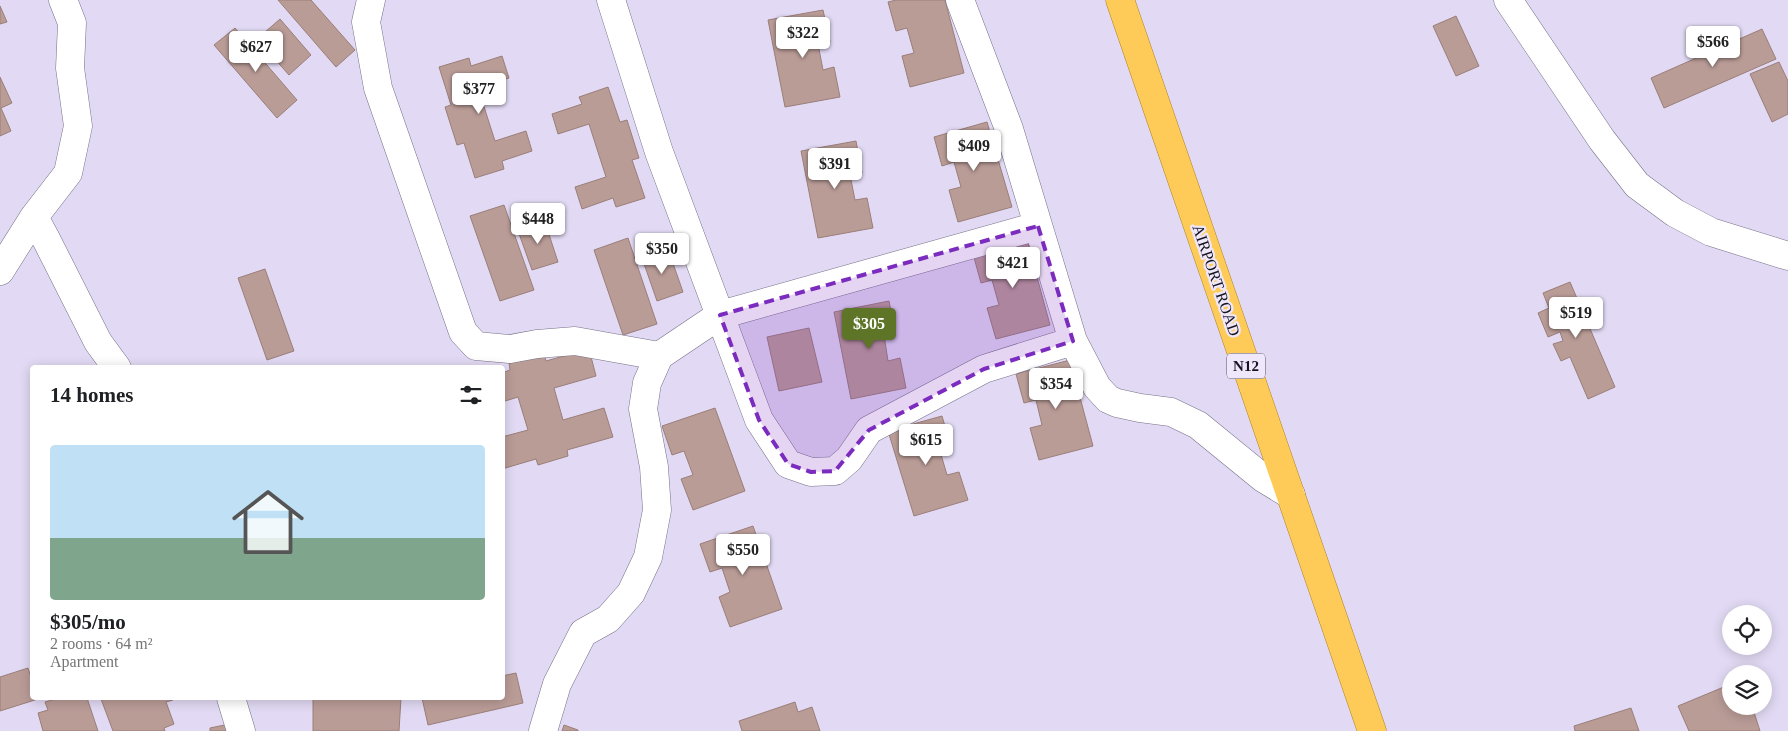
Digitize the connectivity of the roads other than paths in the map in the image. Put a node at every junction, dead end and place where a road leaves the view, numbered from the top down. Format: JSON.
{"nodes":[{"id":1,"x":63,"y":0,"type":"edge"},
{"id":2,"x":371,"y":0,"type":"edge"},
{"id":3,"x":611,"y":0,"type":"edge"},
{"id":4,"x":960,"y":0,"type":"edge"},
{"id":5,"x":1120,"y":0,"type":"edge"},
{"id":6,"x":1508,"y":0,"type":"edge"},
{"id":7,"x":34,"y":218,"type":"junction"},
{"id":8,"x":1038,"y":226,"type":"junction"},
{"id":9,"x":1788,"y":256,"type":"edge"},
{"id":10,"x":0,"y":270,"type":"edge"},
{"id":11,"x":720,"y":315,"type":"junction"},
{"id":12,"x":1073,"y":341,"type":"junction"},
{"id":13,"x":659,"y":356,"type":"junction"},
{"id":14,"x":115,"y":365,"type":"edge"},
{"id":15,"x":1291,"y":495,"type":"junction"},
{"id":16,"x":232,"y":700,"type":"edge"},
{"id":17,"x":241,"y":731,"type":"edge"},
{"id":18,"x":543,"y":731,"type":"edge"},
{"id":19,"x":1372,"y":731,"type":"edge"}],
"edges":[{"from":1,"to":7,"type":"street"},
{"from":2,"to":13,"type":"street"},
{"from":3,"to":11,"type":"street"},
{"from":4,"to":8,"type":"street"},
{"from":5,"to":15,"type":"highway","name":"AIRPORT ROAD","number":"N12"},
{"from":6,"to":9,"type":"street"},
{"from":7,"to":10,"type":"street"},
{"from":7,"to":14,"type":"street"},
{"from":8,"to":11,"type":"street"},
{"from":8,"to":12,"type":"street"},
{"from":11,"to":12,"type":"street"},
{"from":11,"to":13,"type":"street"},
{"from":12,"to":15,"type":"street"},
{"from":13,"to":18,"type":"street"},
{"from":15,"to":19,"type":"highway","name":"AIRPORT ROAD","number":"N12"},
{"from":16,"to":17,"type":"street"}]}
